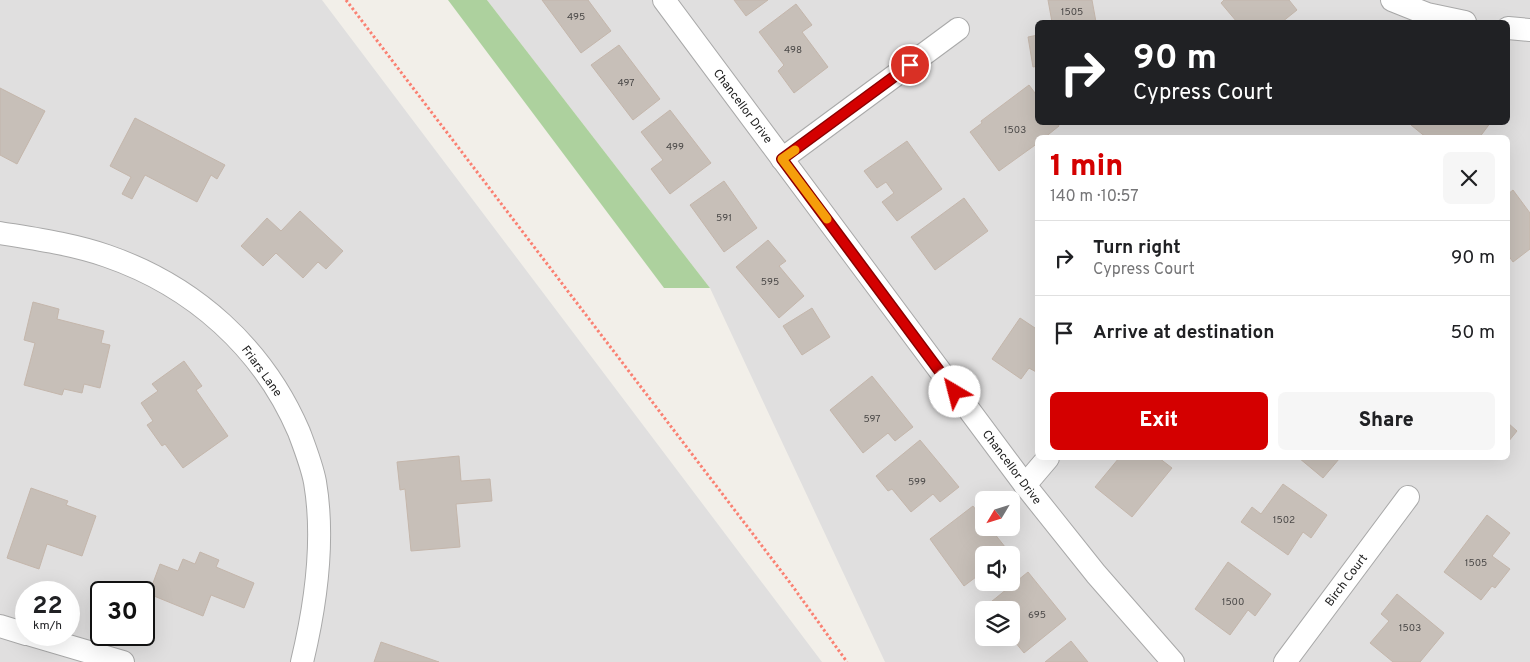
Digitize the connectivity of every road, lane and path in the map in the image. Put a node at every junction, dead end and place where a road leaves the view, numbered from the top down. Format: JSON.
{"nodes":[{"id":1,"x":346,"y":0,"type":"edge"},
{"id":2,"x":664,"y":0,"type":"edge"},
{"id":3,"x":1392,"y":0,"type":"edge"},
{"id":4,"x":1456,"y":20,"type":"edge"},
{"id":5,"x":1510,"y":28,"type":"edge"},
{"id":6,"x":958,"y":29,"type":"dead end"},
{"id":7,"x":1530,"y":30,"type":"edge"},
{"id":8,"x":782,"y":159,"type":"junction"},
{"id":9,"x":0,"y":233,"type":"edge"},
{"id":10,"x":1046,"y":460,"type":"edge"},
{"id":11,"x":1024,"y":485,"type":"junction"},
{"id":12,"x":1408,"y":497,"type":"dead end"},
{"id":13,"x":0,"y":626,"type":"edge"},
{"id":14,"x":15,"y":631,"type":"edge"},
{"id":15,"x":68,"y":646,"type":"edge"},
{"id":16,"x":123,"y":662,"type":"edge"},
{"id":17,"x":302,"y":662,"type":"edge"},
{"id":18,"x":847,"y":662,"type":"edge"},
{"id":19,"x":1173,"y":662,"type":"edge"},
{"id":20,"x":1285,"y":662,"type":"edge"}],
"edges":[{"from":1,"to":18,"type":"path"},
{"from":2,"to":8,"type":"street","name":"Chancellor Drive"},
{"from":3,"to":4,"type":"street"},
{"from":5,"to":7,"type":"street"},
{"from":6,"to":8,"type":"street"},
{"from":8,"to":11,"type":"street","name":"Chancellor Drive"},
{"from":9,"to":17,"type":"street","name":"Friars Lane"},
{"from":10,"to":11,"type":"street"},
{"from":11,"to":19,"type":"street","name":"Chancellor Drive"},
{"from":12,"to":20,"type":"street","name":"Birch Court"},
{"from":13,"to":14,"type":"street"},
{"from":15,"to":16,"type":"street"}]}
